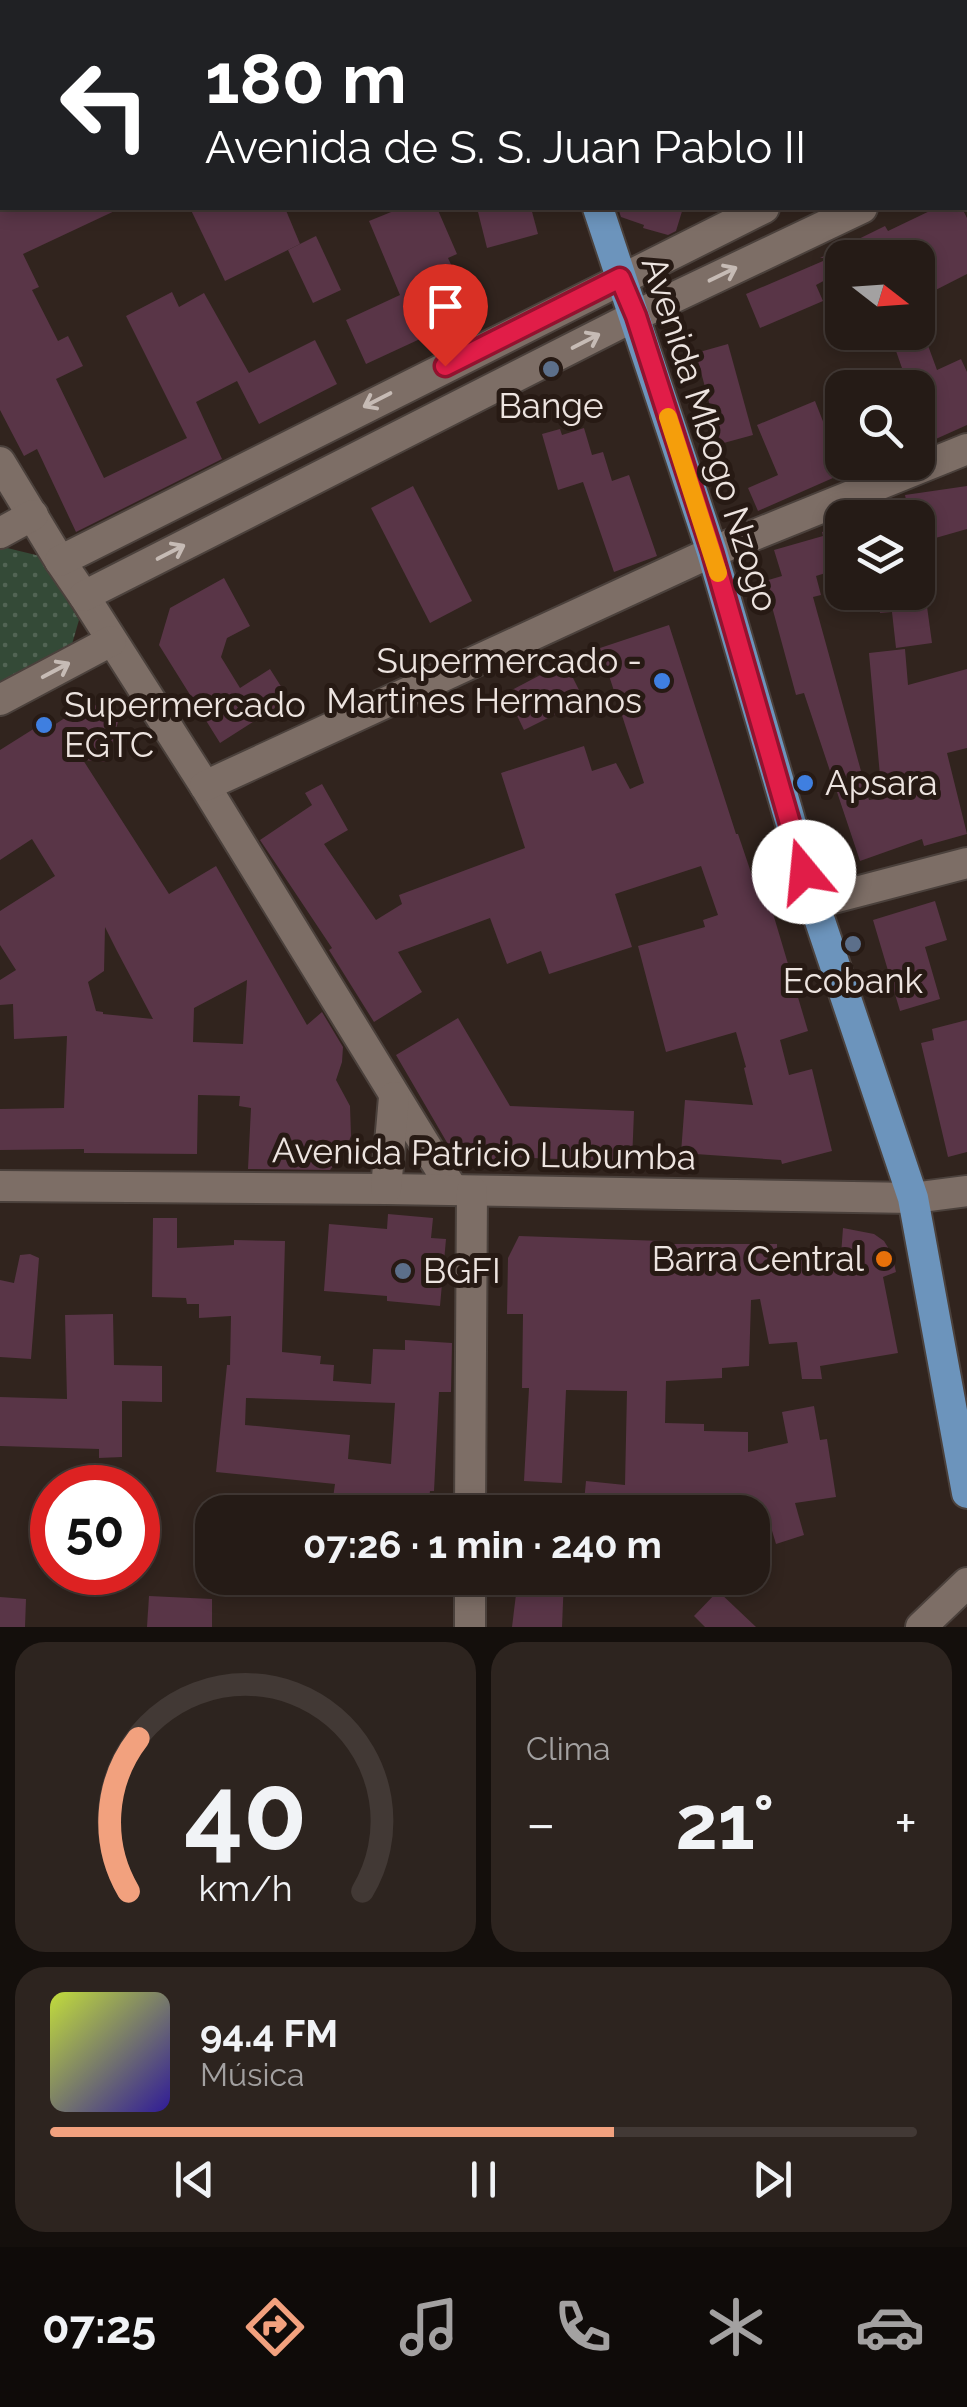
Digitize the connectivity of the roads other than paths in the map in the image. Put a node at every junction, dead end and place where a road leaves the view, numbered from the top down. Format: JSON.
{"nodes":[{"id":1,"x":599,"y":210,"type":"edge"},
{"id":2,"x":760,"y":210,"type":"edge"},
{"id":3,"x":858,"y":210,"type":"edge"},
{"id":4,"x":620,"y":278,"type":"junction"},
{"id":5,"x":636,"y":316,"type":"junction"},
{"id":6,"x":967,"y":448,"type":"edge"},
{"id":7,"x":0,"y":462,"type":"edge"},
{"id":8,"x":33,"y":514,"type":"junction"},
{"id":9,"x":0,"y":533,"type":"edge"},
{"id":10,"x":712,"y":552,"type":"junction"},
{"id":11,"x":60,"y":560,"type":"junction"},
{"id":12,"x":84,"y":596,"type":"junction"},
{"id":13,"x":112,"y":640,"type":"junction"},
{"id":14,"x":0,"y":700,"type":"edge"},
{"id":15,"x":205,"y":786,"type":"junction"},
{"id":16,"x":967,"y":863,"type":"edge"},
{"id":17,"x":814,"y":903,"type":"junction"},
{"id":18,"x":394,"y":1097,"type":"junction"},
{"id":19,"x":0,"y":1186,"type":"edge"},
{"id":20,"x":386,"y":1189,"type":"junction"},
{"id":21,"x":462,"y":1190,"type":"junction"},
{"id":22,"x":967,"y":1191,"type":"edge"},
{"id":23,"x":913,"y":1198,"type":"junction"},
{"id":24,"x":967,"y":1493,"type":"edge"},
{"id":25,"x":470,"y":1495,"type":"edge"},
{"id":26,"x":967,"y":1583,"type":"edge"},
{"id":27,"x":470,"y":1595,"type":"edge"},
{"id":28,"x":470,"y":1627,"type":"edge"},
{"id":29,"x":921,"y":1627,"type":"edge"}],
"edges":[{"from":1,"to":4,"type":"main road","name":"Avenida Mbogo Nzogo"},
{"from":2,"to":4,"type":"street"},
{"from":5,"to":3,"type":"street","one_way":true},
{"from":4,"to":5,"type":"main road","name":"Avenida Mbogo Nzogo"},
{"from":4,"to":11,"type":"street","one_way":true},
{"from":5,"to":10,"type":"main road","name":"Avenida Mbogo Nzogo"},
{"from":12,"to":5,"type":"street","one_way":true},
{"from":6,"to":10,"type":"street"},
{"from":7,"to":8,"type":"street"},
{"from":8,"to":9,"type":"street"},
{"from":8,"to":11,"type":"street"},
{"from":10,"to":15,"type":"street"},
{"from":10,"to":17,"type":"main road","name":"Avenida Mbogo Nzogo"},
{"from":11,"to":12,"type":"street"},
{"from":12,"to":13,"type":"street"},
{"from":14,"to":13,"type":"street","one_way":true},
{"from":13,"to":15,"type":"street"},
{"from":15,"to":18,"type":"street"},
{"from":16,"to":17,"type":"street"},
{"from":17,"to":23,"type":"main road","name":"Avenida Mbogo Nzogo"},
{"from":18,"to":20,"type":"street"},
{"from":18,"to":21,"type":"street"},
{"from":19,"to":20,"type":"street","name":"Avenida Patricio Lubumba"},
{"from":20,"to":21,"type":"street","name":"Avenida Patricio Lubumba"},
{"from":21,"to":23,"type":"street","name":"Avenida Patricio Lubumba"},
{"from":21,"to":25,"type":"street"},
{"from":22,"to":23,"type":"street","name":"Avenida Patricio Lubumba"},
{"from":23,"to":24,"type":"main road","name":"Avenida Mbogo Nzogo"},
{"from":26,"to":29,"type":"street"},
{"from":27,"to":28,"type":"street"}]}
